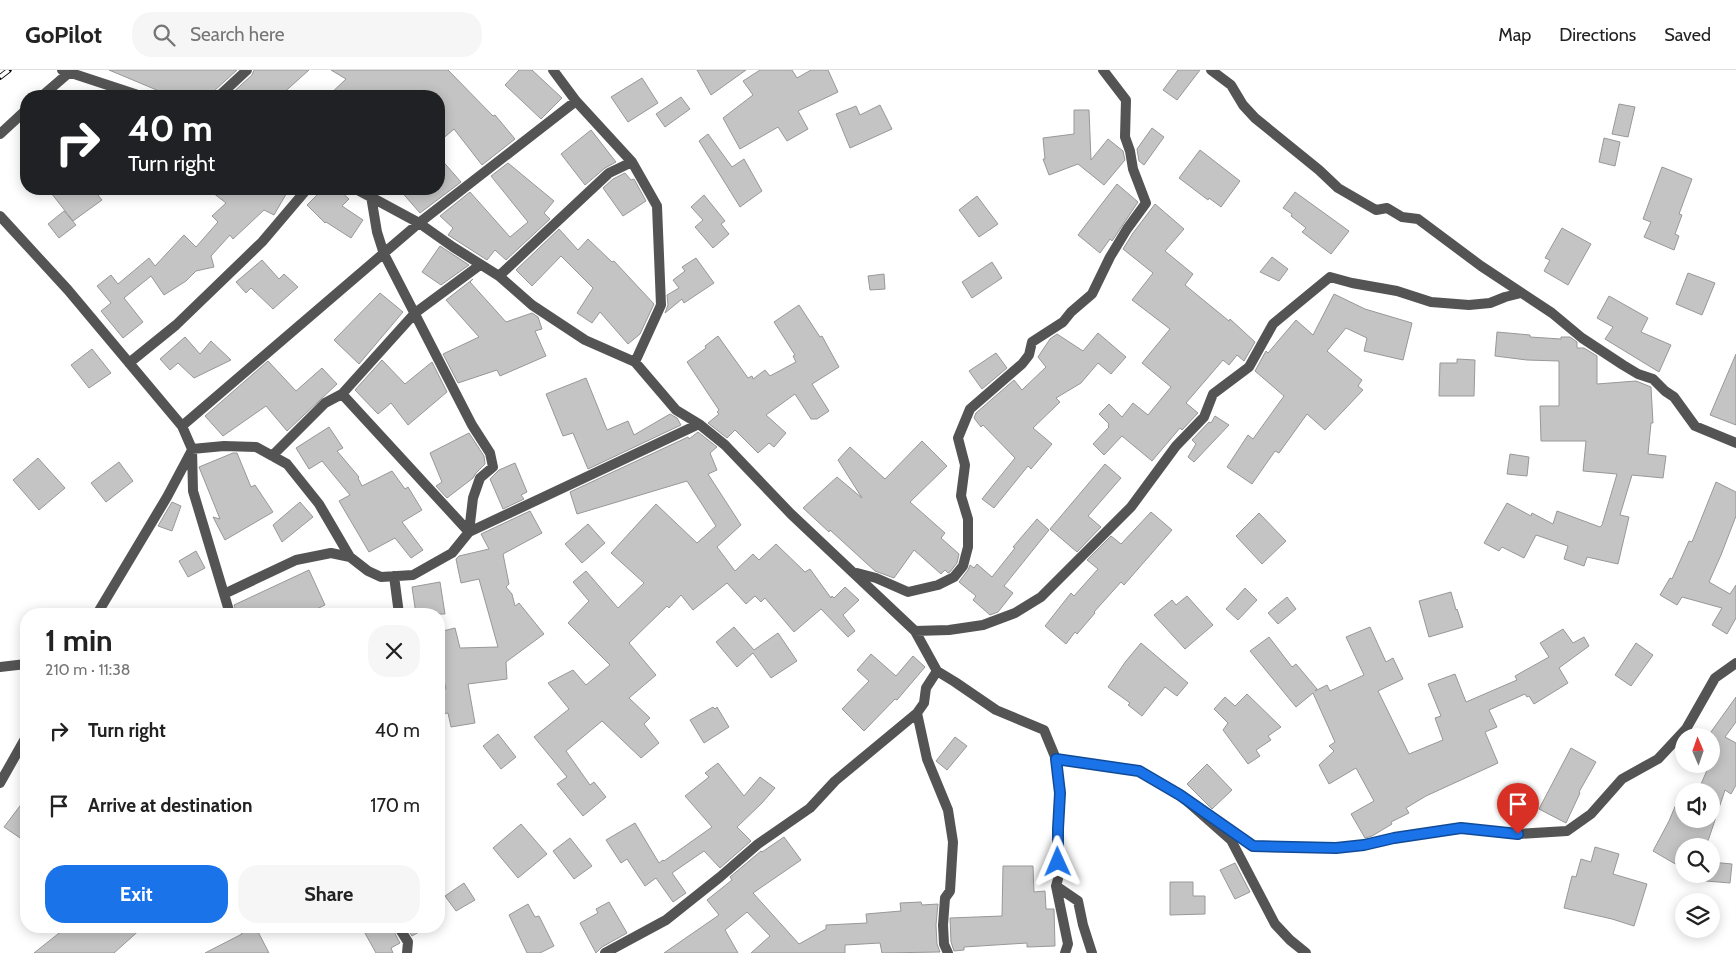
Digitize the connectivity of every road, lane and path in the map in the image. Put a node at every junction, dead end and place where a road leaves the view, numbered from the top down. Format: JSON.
{"nodes":[{"id":1,"x":247,"y":70,"type":"edge"},
{"id":2,"x":553,"y":70,"type":"edge"},
{"id":3,"x":1103,"y":70,"type":"edge"},
{"id":4,"x":1211,"y":70,"type":"edge"},
{"id":5,"x":67,"y":71,"type":"edge"},
{"id":6,"x":48,"y":90,"type":"edge"},
{"id":7,"x":123,"y":90,"type":"edge"},
{"id":8,"x":225,"y":90,"type":"edge"},
{"id":9,"x":576,"y":101,"type":"junction"},
{"id":10,"x":20,"y":116,"type":"edge"},
{"id":11,"x":0,"y":134,"type":"edge"},
{"id":12,"x":632,"y":162,"type":"junction"},
{"id":13,"x":302,"y":195,"type":"edge"},
{"id":14,"x":371,"y":196,"type":"joint"},
{"id":15,"x":0,"y":216,"type":"edge"},
{"id":16,"x":419,"y":223,"type":"junction"},
{"id":17,"x":384,"y":254,"type":"junction"},
{"id":18,"x":480,"y":264,"type":"junction"},
{"id":19,"x":499,"y":276,"type":"junction"},
{"id":20,"x":1521,"y":292,"type":"junction"},
{"id":21,"x":415,"y":314,"type":"junction"},
{"id":22,"x":635,"y":362,"type":"junction"},
{"id":23,"x":129,"y":363,"type":"junction"},
{"id":24,"x":342,"y":394,"type":"junction"},
{"id":25,"x":700,"y":424,"type":"junction"},
{"id":26,"x":182,"y":426,"type":"junction"},
{"id":27,"x":1736,"y":443,"type":"edge"},
{"id":28,"x":192,"y":449,"type":"junction"},
{"id":29,"x":272,"y":456,"type":"junction"},
{"id":30,"x":468,"y":532,"type":"junction"},
{"id":31,"x":350,"y":556,"type":"junction"},
{"id":32,"x":854,"y":572,"type":"junction"},
{"id":33,"x":394,"y":576,"type":"junction"},
{"id":34,"x":224,"y":594,"type":"junction"},
{"id":35,"x":101,"y":608,"type":"edge"},
{"id":36,"x":228,"y":608,"type":"edge"},
{"id":37,"x":398,"y":608,"type":"edge"},
{"id":38,"x":915,"y":631,"type":"junction"},
{"id":39,"x":1736,"y":663,"type":"edge"},
{"id":40,"x":20,"y":665,"type":"edge"},
{"id":41,"x":0,"y":667,"type":"edge"},
{"id":42,"x":937,"y":671,"type":"junction"},
{"id":43,"x":917,"y":713,"type":"junction"},
{"id":44,"x":20,"y":748,"type":"edge"},
{"id":45,"x":1056,"y":759,"type":"junction"},
{"id":46,"x":0,"y":783,"type":"edge"},
{"id":47,"x":1180,"y":795,"type":"junction"},
{"id":48,"x":1056,"y":886,"type":"junction"},
{"id":49,"x":402,"y":933,"type":"edge"},
{"id":50,"x":407,"y":953,"type":"edge"},
{"id":51,"x":605,"y":953,"type":"edge"},
{"id":52,"x":948,"y":953,"type":"edge"},
{"id":53,"x":1065,"y":953,"type":"edge"},
{"id":54,"x":1092,"y":953,"type":"edge"},
{"id":55,"x":1306,"y":953,"type":"edge"}],
"edges":[{"from":1,"to":8,"type":"street"},
{"from":2,"to":9,"type":"street"},
{"from":3,"to":32,"type":"street"},
{"from":4,"to":20,"type":"street"},
{"from":5,"to":6,"type":"street"},
{"from":5,"to":7,"type":"street"},
{"from":9,"to":12,"type":"street"},
{"from":9,"to":16,"type":"street"},
{"from":10,"to":11,"type":"street"},
{"from":12,"to":19,"type":"street"},
{"from":12,"to":22,"type":"street"},
{"from":13,"to":23,"type":"street"},
{"from":14,"to":16,"type":"street"},
{"from":14,"to":17,"type":"street"},
{"from":15,"to":23,"type":"street"},
{"from":16,"to":17,"type":"street"},
{"from":16,"to":18,"type":"street"},
{"from":17,"to":21,"type":"street"},
{"from":17,"to":26,"type":"street"},
{"from":18,"to":19,"type":"street"},
{"from":18,"to":21,"type":"street"},
{"from":19,"to":22,"type":"street"},
{"from":20,"to":27,"type":"street"},
{"from":20,"to":38,"type":"street"},
{"from":21,"to":24,"type":"street"},
{"from":21,"to":30,"type":"street"},
{"from":22,"to":25,"type":"street"},
{"from":23,"to":26,"type":"street"},
{"from":24,"to":29,"type":"street"},
{"from":24,"to":30,"type":"street"},
{"from":25,"to":30,"type":"street"},
{"from":25,"to":32,"type":"street"},
{"from":26,"to":28,"type":"street"},
{"from":28,"to":29,"type":"street"},
{"from":28,"to":34,"type":"street"},
{"from":28,"to":35,"type":"street"},
{"from":29,"to":31,"type":"street"},
{"from":30,"to":33,"type":"street"},
{"from":31,"to":33,"type":"street"},
{"from":31,"to":34,"type":"street"},
{"from":32,"to":38,"type":"street"},
{"from":33,"to":37,"type":"street"},
{"from":34,"to":36,"type":"street"},
{"from":38,"to":42,"type":"street"},
{"from":39,"to":47,"type":"street"},
{"from":40,"to":41,"type":"street"},
{"from":42,"to":43,"type":"street"},
{"from":42,"to":45,"type":"street"},
{"from":43,"to":51,"type":"street"},
{"from":43,"to":52,"type":"street"},
{"from":44,"to":46,"type":"street"},
{"from":45,"to":47,"type":"street"},
{"from":45,"to":48,"type":"street"},
{"from":47,"to":55,"type":"street"},
{"from":48,"to":53,"type":"street"},
{"from":48,"to":54,"type":"street"},
{"from":49,"to":50,"type":"street"}]}
